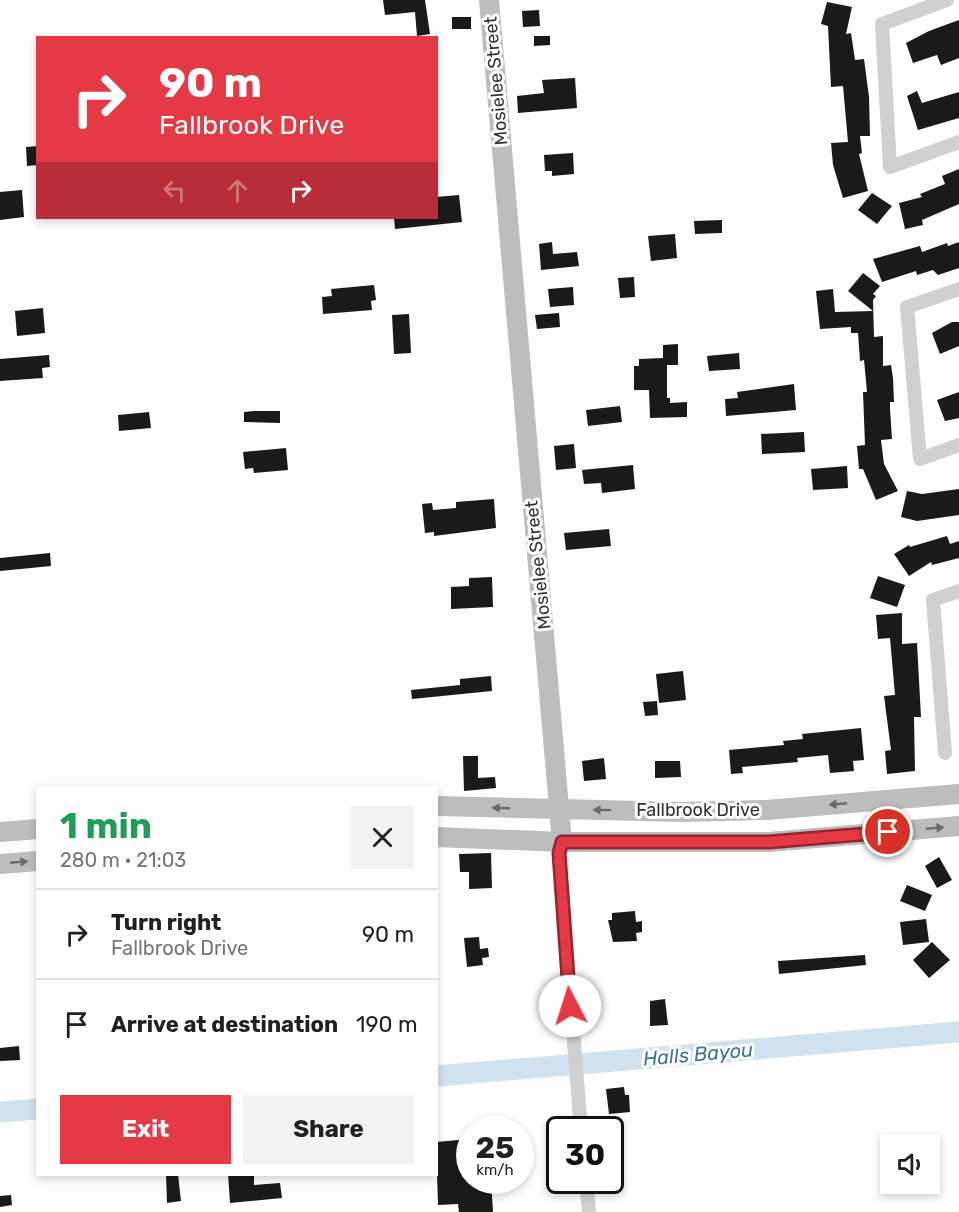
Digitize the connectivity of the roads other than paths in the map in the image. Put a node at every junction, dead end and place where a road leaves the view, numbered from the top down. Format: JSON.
{"nodes":[{"id":1,"x":489,"y":0,"type":"edge"},
{"id":2,"x":947,"y":0,"type":"edge"},
{"id":3,"x":959,"y":142,"type":"edge"},
{"id":4,"x":959,"y":289,"type":"edge"},
{"id":5,"x":959,"y":445,"type":"edge"},
{"id":6,"x":959,"y":591,"type":"edge"},
{"id":7,"x":945,"y":753,"type":"dead end"},
{"id":8,"x":959,"y":794,"type":"edge"},
{"id":9,"x":438,"y":806,"type":"edge"},
{"id":10,"x":560,"y":810,"type":"junction"},
{"id":11,"x":959,"y":826,"type":"edge"},
{"id":12,"x":36,"y":829,"type":"edge"},
{"id":13,"x":0,"y":832,"type":"edge"},
{"id":14,"x":438,"y":837,"type":"edge"},
{"id":15,"x":562,"y":842,"type":"junction"},
{"id":16,"x":36,"y":861,"type":"edge"},
{"id":17,"x":0,"y":864,"type":"edge"},
{"id":18,"x":580,"y":1116,"type":"edge"},
{"id":19,"x":587,"y":1194,"type":"edge"},
{"id":20,"x":589,"y":1212,"type":"edge"}],
"edges":[{"from":1,"to":10,"type":"main road","name":"Mosielee Street"},
{"from":2,"to":3,"type":"street"},
{"from":4,"to":5,"type":"street"},
{"from":6,"to":7,"type":"street"},
{"from":8,"to":10,"type":"main road","name":"Fallbrook Drive","one_way":true},
{"from":10,"to":9,"type":"main road","name":"Fallbrook Drive","one_way":true},
{"from":10,"to":15,"type":"main road","name":"Mosielee Street"},
{"from":15,"to":11,"type":"main road","name":"Fallbrook Drive","one_way":true},
{"from":12,"to":13,"type":"main road"},
{"from":14,"to":15,"type":"main road","name":"Fallbrook Drive"},
{"from":15,"to":18,"type":"street","name":"Mosielee Street"},
{"from":17,"to":16,"type":"main road","one_way":true},
{"from":19,"to":20,"type":"street"}]}
